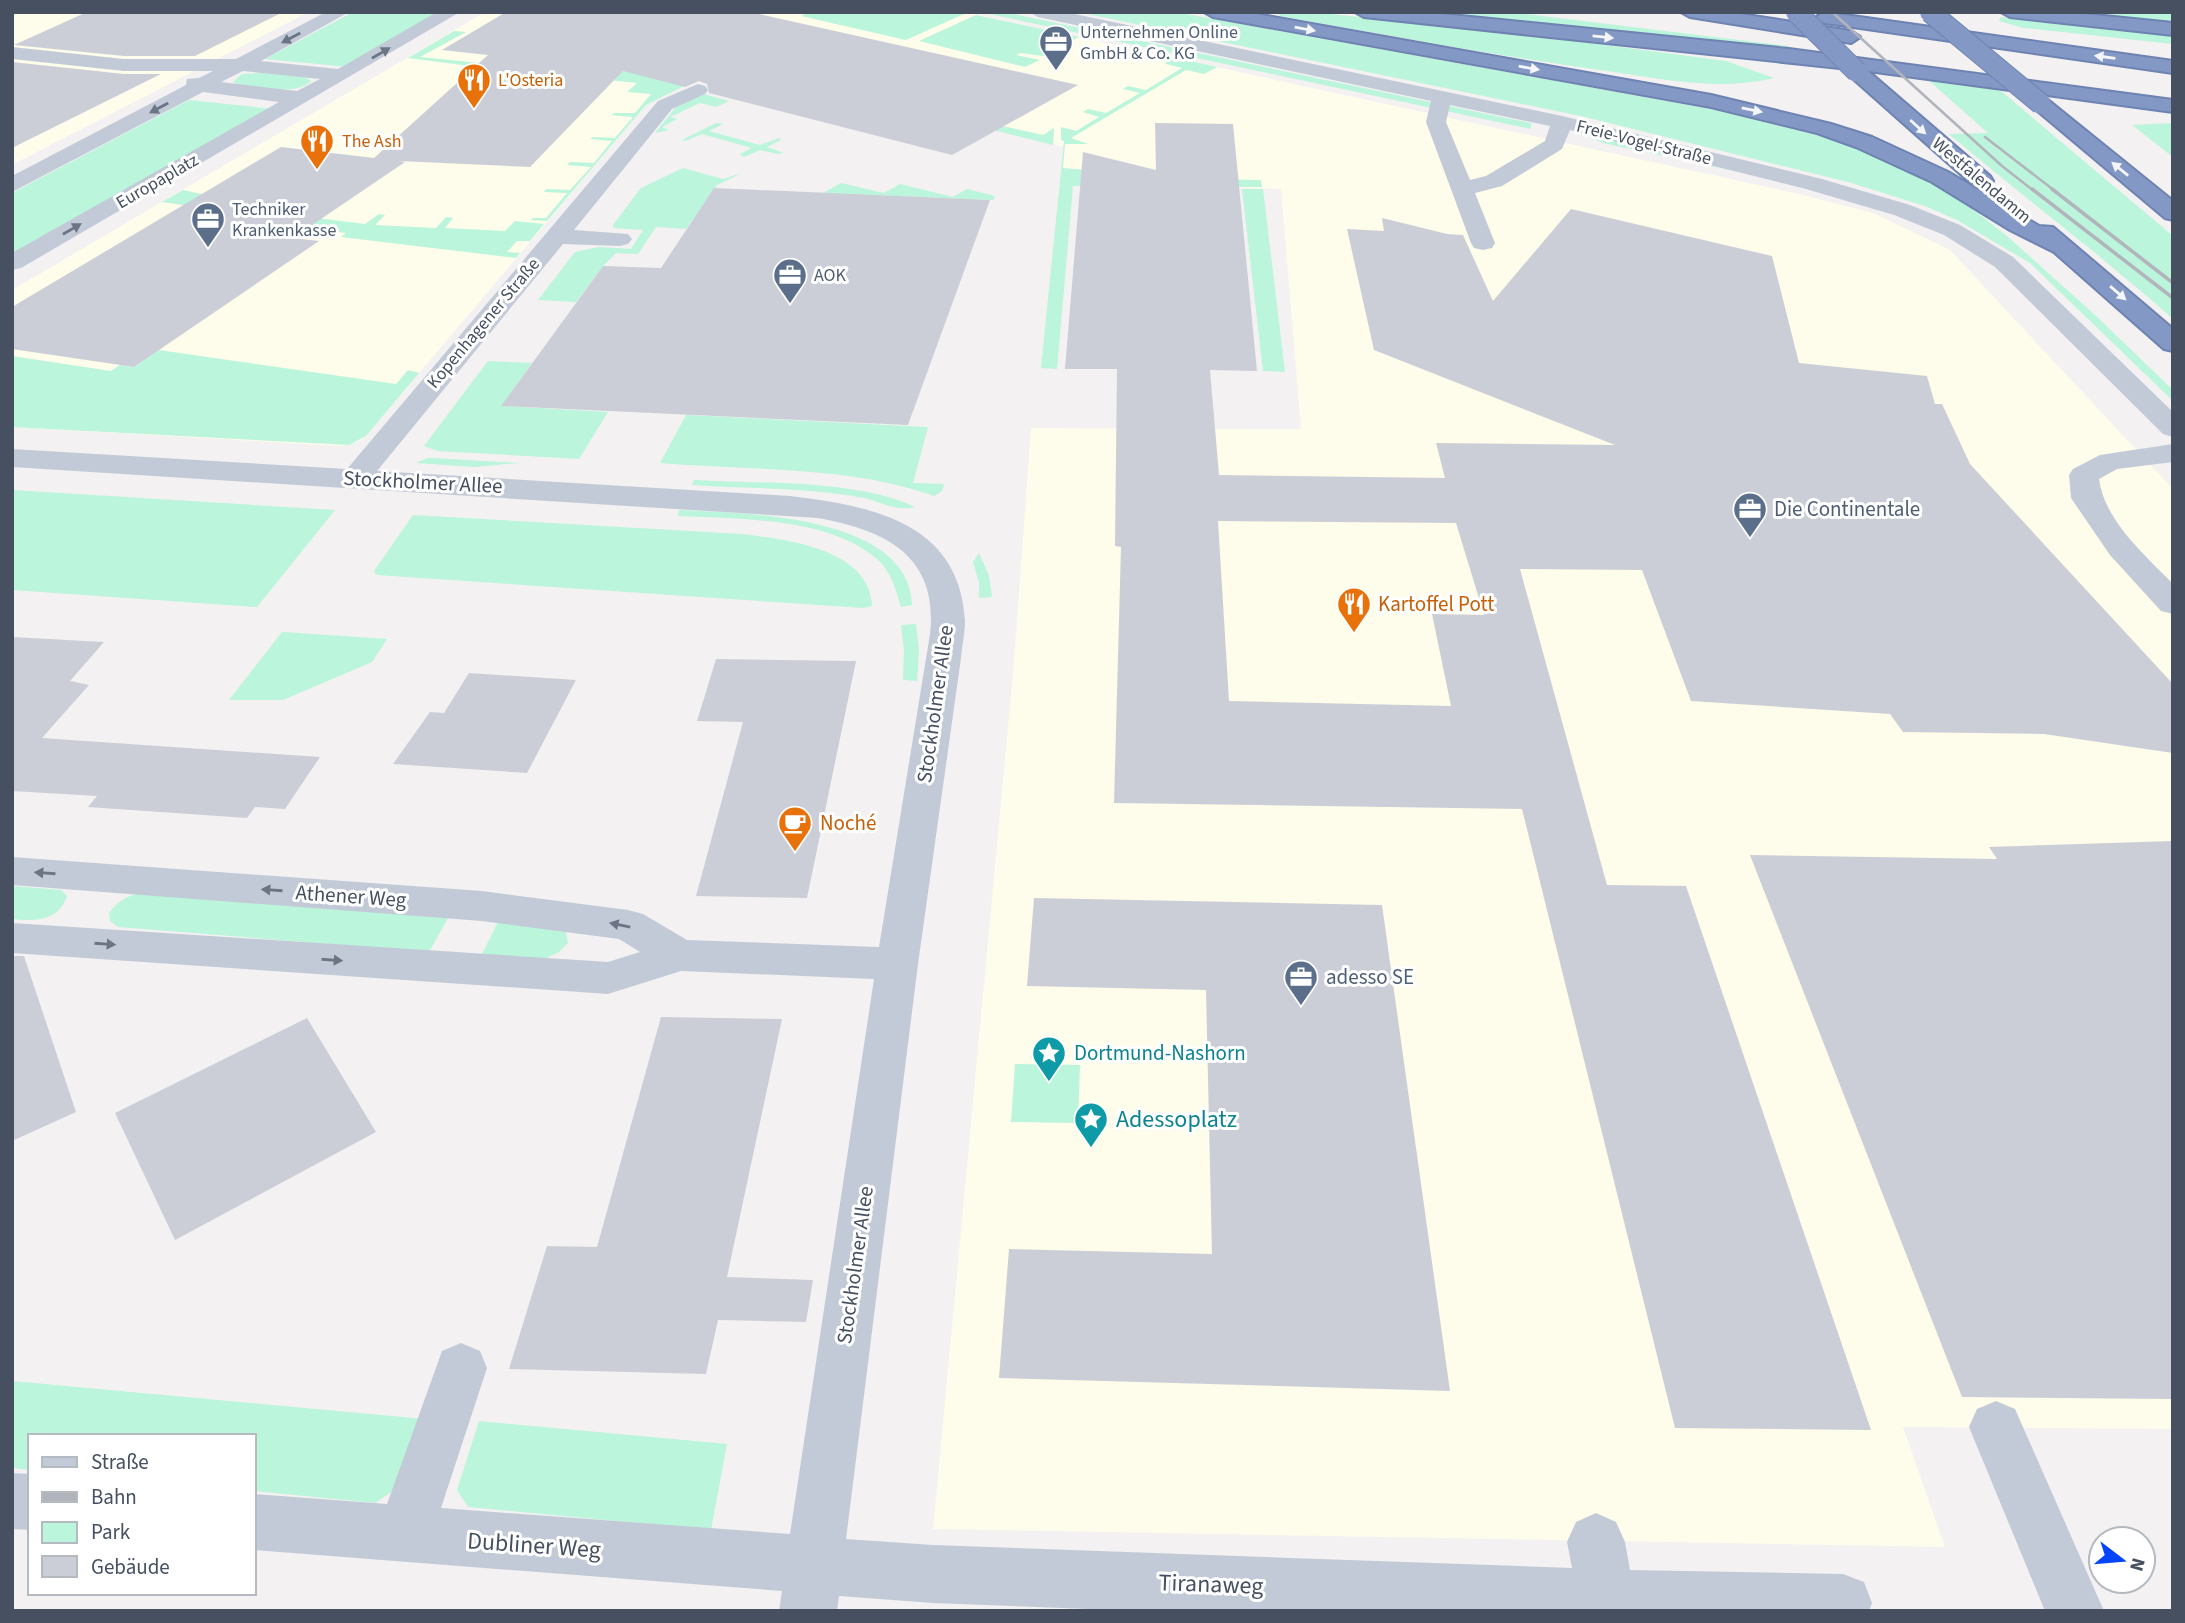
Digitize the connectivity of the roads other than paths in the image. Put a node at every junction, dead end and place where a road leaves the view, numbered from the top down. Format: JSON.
{"nodes":[{"id":1,"x":340,"y":12,"type":"edge"},
{"id":2,"x":452,"y":12,"type":"edge"},
{"id":3,"x":1038,"y":12,"type":"edge"},
{"id":4,"x":1213,"y":12,"type":"edge"},
{"id":5,"x":1364,"y":12,"type":"edge"},
{"id":6,"x":1552,"y":12,"type":"edge"},
{"id":7,"x":1690,"y":12,"type":"edge"},
{"id":8,"x":1787,"y":12,"type":"edge"},
{"id":9,"x":1796,"y":12,"type":"edge"},
{"id":10,"x":1848,"y":12,"type":"edge"},
{"id":11,"x":1930,"y":12,"type":"edge"},
{"id":12,"x":2010,"y":12,"type":"edge"},
{"id":13,"x":2173,"y":29,"type":"edge"},
{"id":14,"x":41,"y":38,"type":"dead end"},
{"id":15,"x":2173,"y":49,"type":"edge"},
{"id":16,"x":12,"y":52,"type":"edge"},
{"id":17,"x":124,"y":65,"type":"junction"},
{"id":18,"x":242,"y":65,"type":"junction"},
{"id":19,"x":2173,"y":66,"type":"edge"},
{"id":20,"x":342,"y":75,"type":"junction"},
{"id":21,"x":200,"y":86,"type":"junction"},
{"id":22,"x":2173,"y":87,"type":"edge"},
{"id":23,"x":698,"y":90,"type":"dead end"},
{"id":24,"x":1443,"y":97,"type":"junction"},
{"id":25,"x":301,"y":99,"type":"junction"},
{"id":26,"x":2173,"y":106,"type":"edge"},
{"id":27,"x":1562,"y":122,"type":"junction"},
{"id":28,"x":12,"y":185,"type":"edge"},
{"id":29,"x":1462,"y":189,"type":"junction"},
{"id":30,"x":2173,"y":213,"type":"edge"},
{"id":31,"x":555,"y":236,"type":"junction"},
{"id":32,"x":620,"y":239,"type":"dead end"},
{"id":33,"x":1483,"y":243,"type":"dead end"},
{"id":34,"x":2066,"y":249,"type":"junction"},
{"id":35,"x":12,"y":263,"type":"edge"},
{"id":36,"x":2173,"y":343,"type":"edge"},
{"id":37,"x":2173,"y":428,"type":"edge"},
{"id":38,"x":2173,"y":453,"type":"edge"},
{"id":39,"x":12,"y":458,"type":"edge"},
{"id":40,"x":356,"y":478,"type":"junction"},
{"id":41,"x":2173,"y":604,"type":"edge"},
{"id":42,"x":12,"y":871,"type":"edge"},
{"id":43,"x":12,"y":937,"type":"edge"},
{"id":44,"x":680,"y":955,"type":"junction"},
{"id":45,"x":897,"y":964,"type":"junction"},
{"id":46,"x":461,"y":1368,"type":"dead end"},
{"id":47,"x":1996,"y":1427,"type":"dead end"},
{"id":48,"x":256,"y":1522,"type":"edge"},
{"id":49,"x":404,"y":1535,"type":"junction"},
{"id":50,"x":1596,"y":1542,"type":"dead end"},
{"id":51,"x":812,"y":1588,"type":"edge"},
{"id":52,"x":1607,"y":1599,"type":"junction"},
{"id":53,"x":1843,"y":1603,"type":"dead end"},
{"id":54,"x":2075,"y":1611,"type":"edge"}],
"edges":[{"from":1,"to":18,"type":"street","one_way":true},
{"from":20,"to":2,"type":"street","name":"Europaplatz","one_way":true},
{"from":3,"to":24,"type":"street","name":"Freie-Vogel-Straße"},
{"from":4,"to":34,"type":"highway","one_way":true},
{"from":5,"to":26,"type":"highway","one_way":true},
{"from":6,"to":22,"type":"highway"},
{"from":7,"to":22,"type":"highway"},
{"from":19,"to":8,"type":"highway","one_way":true},
{"from":9,"to":34,"type":"highway","name":"Westfalendamm","one_way":true,"bridge":true},
{"from":10,"to":15,"type":"highway"},
{"from":30,"to":11,"type":"highway","one_way":true,"bridge":true},
{"from":12,"to":13,"type":"highway"},
{"from":14,"to":16,"type":"street"},
{"from":16,"to":17,"type":"street"},
{"from":17,"to":18,"type":"street"},
{"from":17,"to":21,"type":"street"},
{"from":18,"to":20,"type":"street"},
{"from":18,"to":21,"type":"street"},
{"from":20,"to":25,"type":"street","name":"Europaplatz"},
{"from":21,"to":25,"type":"street"},
{"from":21,"to":28,"type":"street","one_way":true},
{"from":23,"to":31,"type":"street","name":"Kopenhagener Straße"},
{"from":24,"to":27,"type":"street","name":"Freie-Vogel-Straße"},
{"from":24,"to":29,"type":"street"},
{"from":35,"to":25,"type":"street","name":"Europaplatz","one_way":true},
{"from":27,"to":29,"type":"street"},
{"from":27,"to":37,"type":"street","name":"Freie-Vogel-Straße"},
{"from":29,"to":33,"type":"street"},
{"from":31,"to":32,"type":"street"},
{"from":31,"to":40,"type":"street","name":"Kopenhagener Straße"},
{"from":34,"to":36,"type":"highway","name":"Westfalendamm","one_way":true},
{"from":38,"to":41,"type":"street"},
{"from":39,"to":40,"type":"street","name":"Stockholmer Allee"},
{"from":40,"to":45,"type":"street","name":"Stockholmer Allee"},
{"from":44,"to":42,"type":"street","name":"Athener Weg","one_way":true},
{"from":43,"to":44,"type":"street","name":"Athener Weg","one_way":true},
{"from":44,"to":45,"type":"street","name":"Athener Weg"},
{"from":45,"to":51,"type":"street","name":"Stockholmer Allee"},
{"from":46,"to":49,"type":"street"},
{"from":47,"to":54,"type":"street"},
{"from":48,"to":49,"type":"street","name":"Dubliner Weg"},
{"from":49,"to":51,"type":"street","name":"Dubliner Weg"},
{"from":50,"to":52,"type":"street"},
{"from":51,"to":52,"type":"street","name":"Tiranaweg"},
{"from":52,"to":53,"type":"street","name":"Tiranaweg"}]}
